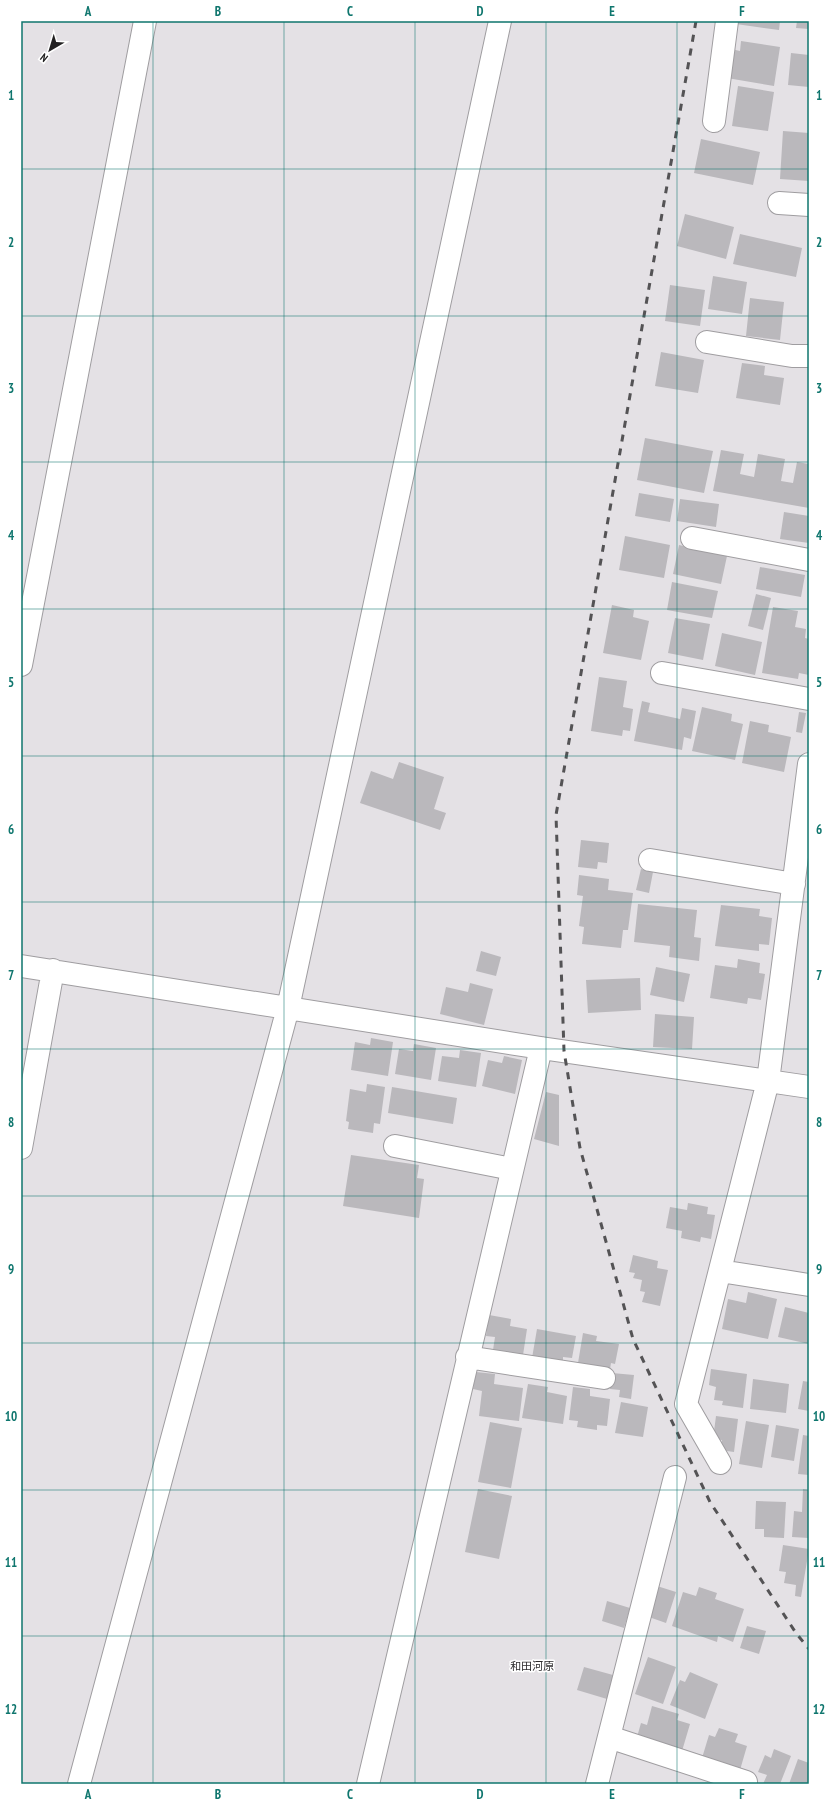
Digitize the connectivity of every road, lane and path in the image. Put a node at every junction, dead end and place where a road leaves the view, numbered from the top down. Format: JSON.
{"nodes":[{"id":1,"x":145,"y":21,"type":"edge"},
{"id":2,"x":500,"y":21,"type":"edge"},
{"id":3,"x":727,"y":21,"type":"edge"},
{"id":4,"x":714,"y":121,"type":"dead end"},
{"id":5,"x":779,"y":203,"type":"dead end"},
{"id":6,"x":809,"y":205,"type":"edge"},
{"id":7,"x":707,"y":342,"type":"dead end"},
{"id":8,"x":809,"y":356,"type":"edge"},
{"id":9,"x":692,"y":538,"type":"dead end"},
{"id":10,"x":809,"y":560,"type":"edge"},
{"id":11,"x":21,"y":665,"type":"edge"},
{"id":12,"x":662,"y":673,"type":"dead end"},
{"id":13,"x":809,"y":699,"type":"edge"},
{"id":14,"x":809,"y":764,"type":"edge"},
{"id":15,"x":650,"y":860,"type":"dead end"},
{"id":16,"x":794,"y":884,"type":"junction"},
{"id":17,"x":21,"y":966,"type":"edge"},
{"id":18,"x":53,"y":970,"type":"junction"},
{"id":19,"x":288,"y":1008,"type":"junction"},
{"id":20,"x":540,"y":1048,"type":"junction"},
{"id":21,"x":768,"y":1081,"type":"junction"},
{"id":22,"x":809,"y":1087,"type":"edge"},
{"id":23,"x":395,"y":1146,"type":"dead end"},
{"id":24,"x":21,"y":1148,"type":"edge"},
{"id":25,"x":512,"y":1169,"type":"junction"},
{"id":26,"x":720,"y":1271,"type":"junction"},
{"id":27,"x":809,"y":1285,"type":"edge"},
{"id":28,"x":467,"y":1358,"type":"junction"},
{"id":29,"x":604,"y":1378,"type":"dead end"},
{"id":30,"x":720,"y":1463,"type":"dead end"},
{"id":31,"x":675,"y":1477,"type":"dead end"},
{"id":32,"x":608,"y":1737,"type":"junction"},
{"id":33,"x":746,"y":1782,"type":"dead end"},
{"id":34,"x":79,"y":1784,"type":"edge"},
{"id":35,"x":368,"y":1784,"type":"edge"},
{"id":36,"x":597,"y":1784,"type":"edge"}],
"edges":[{"from":1,"to":11,"type":"street"},
{"from":2,"to":19,"type":"street"},
{"from":3,"to":4,"type":"street"},
{"from":5,"to":6,"type":"street"},
{"from":7,"to":8,"type":"street"},
{"from":9,"to":10,"type":"street"},
{"from":12,"to":13,"type":"street"},
{"from":14,"to":16,"type":"street"},
{"from":15,"to":16,"type":"street"},
{"from":16,"to":21,"type":"street"},
{"from":17,"to":18,"type":"street"},
{"from":18,"to":19,"type":"street"},
{"from":18,"to":24,"type":"street"},
{"from":19,"to":20,"type":"street"},
{"from":19,"to":34,"type":"street"},
{"from":20,"to":21,"type":"street"},
{"from":20,"to":25,"type":"street"},
{"from":21,"to":22,"type":"street"},
{"from":21,"to":26,"type":"street"},
{"from":23,"to":25,"type":"street"},
{"from":25,"to":28,"type":"street"},
{"from":26,"to":27,"type":"street"},
{"from":26,"to":30,"type":"street"},
{"from":28,"to":29,"type":"street"},
{"from":28,"to":35,"type":"street"},
{"from":31,"to":32,"type":"street"},
{"from":32,"to":33,"type":"street"},
{"from":32,"to":36,"type":"street"}]}
